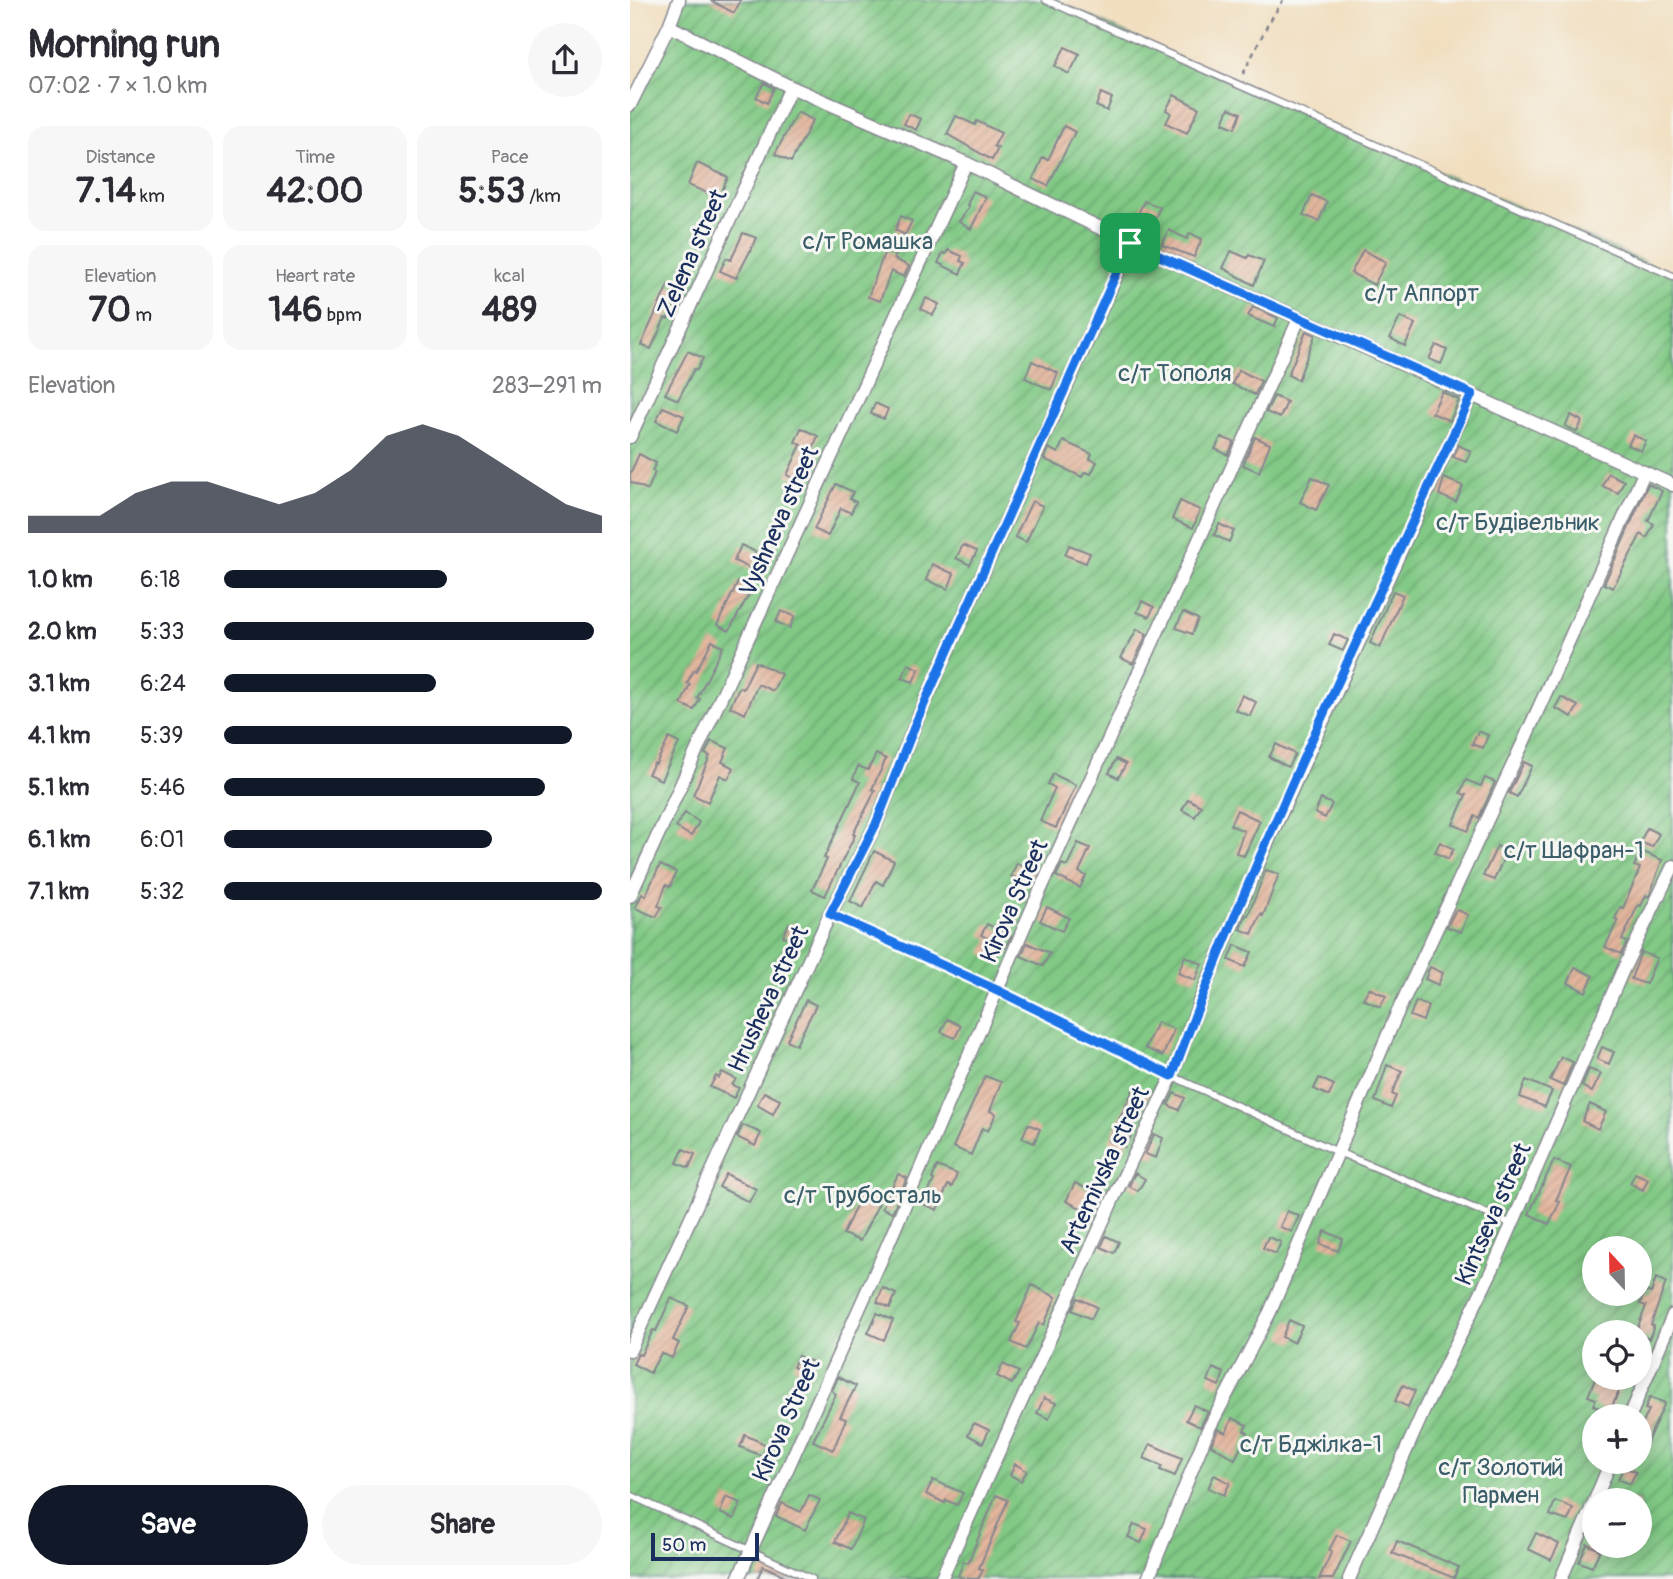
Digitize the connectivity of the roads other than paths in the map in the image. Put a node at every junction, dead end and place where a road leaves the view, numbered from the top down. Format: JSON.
{"nodes":[{"id":1,"x":678,"y":0,"type":"edge"},
{"id":2,"x":1046,"y":0,"type":"edge"},
{"id":3,"x":669,"y":26,"type":"junction"},
{"id":4,"x":791,"y":87,"type":"junction"},
{"id":5,"x":630,"y":105,"type":"edge"},
{"id":6,"x":966,"y":163,"type":"junction"},
{"id":7,"x":1130,"y":243,"type":"junction"},
{"id":8,"x":1673,"y":276,"type":"edge"},
{"id":9,"x":1299,"y":319,"type":"junction"},
{"id":10,"x":1472,"y":394,"type":"junction"},
{"id":11,"x":630,"y":436,"type":"edge"},
{"id":12,"x":1644,"y":473,"type":"junction"},
{"id":13,"x":1673,"y":485,"type":"edge"},
{"id":14,"x":1673,"y":866,"type":"edge"},
{"id":15,"x":630,"y":897,"type":"edge"},
{"id":16,"x":830,"y":914,"type":"junction"},
{"id":17,"x":997,"y":990,"type":"junction"},
{"id":18,"x":1172,"y":1076,"type":"junction"},
{"id":19,"x":1338,"y":1152,"type":"junction"},
{"id":20,"x":1512,"y":1224,"type":"junction"},
{"id":21,"x":1673,"y":1315,"type":"edge"},
{"id":22,"x":630,"y":1350,"type":"edge"},
{"id":23,"x":1635,"y":1404,"type":"edge"},
{"id":24,"x":630,"y":1495,"type":"edge"},
{"id":25,"x":1582,"y":1531,"type":"edge"},
{"id":26,"x":750,"y":1552,"type":"junction"},
{"id":27,"x":738,"y":1579,"type":"edge"},
{"id":28,"x":812,"y":1579,"type":"edge"},
{"id":29,"x":941,"y":1579,"type":"edge"},
{"id":30,"x":1148,"y":1579,"type":"edge"},
{"id":31,"x":1349,"y":1579,"type":"edge"},
{"id":32,"x":1561,"y":1579,"type":"edge"}],
"edges":[{"from":1,"to":3,"type":"street"},
{"from":2,"to":8,"type":"lane"},
{"from":3,"to":4,"type":"street"},
{"from":3,"to":5,"type":"street"},
{"from":4,"to":6,"type":"street"},
{"from":4,"to":11,"type":"street","name":"Zelena street"},
{"from":6,"to":7,"type":"street"},
{"from":6,"to":15,"type":"street","name":"Vyshneva street"},
{"from":7,"to":9,"type":"street"},
{"from":7,"to":16,"type":"street","name":"Hrusheva street"},
{"from":9,"to":10,"type":"street"},
{"from":9,"to":17,"type":"street","name":"Kirova Street"},
{"from":10,"to":12,"type":"street"},
{"from":10,"to":18,"type":"street","name":"Artemivska street"},
{"from":12,"to":13,"type":"street"},
{"from":12,"to":19,"type":"street"},
{"from":14,"to":20,"type":"street","name":"Kintseva street"},
{"from":16,"to":17,"type":"lane"},
{"from":16,"to":22,"type":"street","name":"Hrusheva street"},
{"from":17,"to":18,"type":"lane"},
{"from":17,"to":26,"type":"street","name":"Kirova Street"},
{"from":18,"to":19,"type":"lane"},
{"from":18,"to":29,"type":"street","name":"Artemivska street"},
{"from":19,"to":20,"type":"lane"},
{"from":19,"to":30,"type":"street"},
{"from":20,"to":31,"type":"street","name":"Kintseva street"},
{"from":21,"to":23,"type":"street"},
{"from":24,"to":26,"type":"lane"},
{"from":25,"to":32,"type":"street"},
{"from":26,"to":27,"type":"street","name":"Kirova Street"},
{"from":26,"to":28,"type":"lane"}]}
